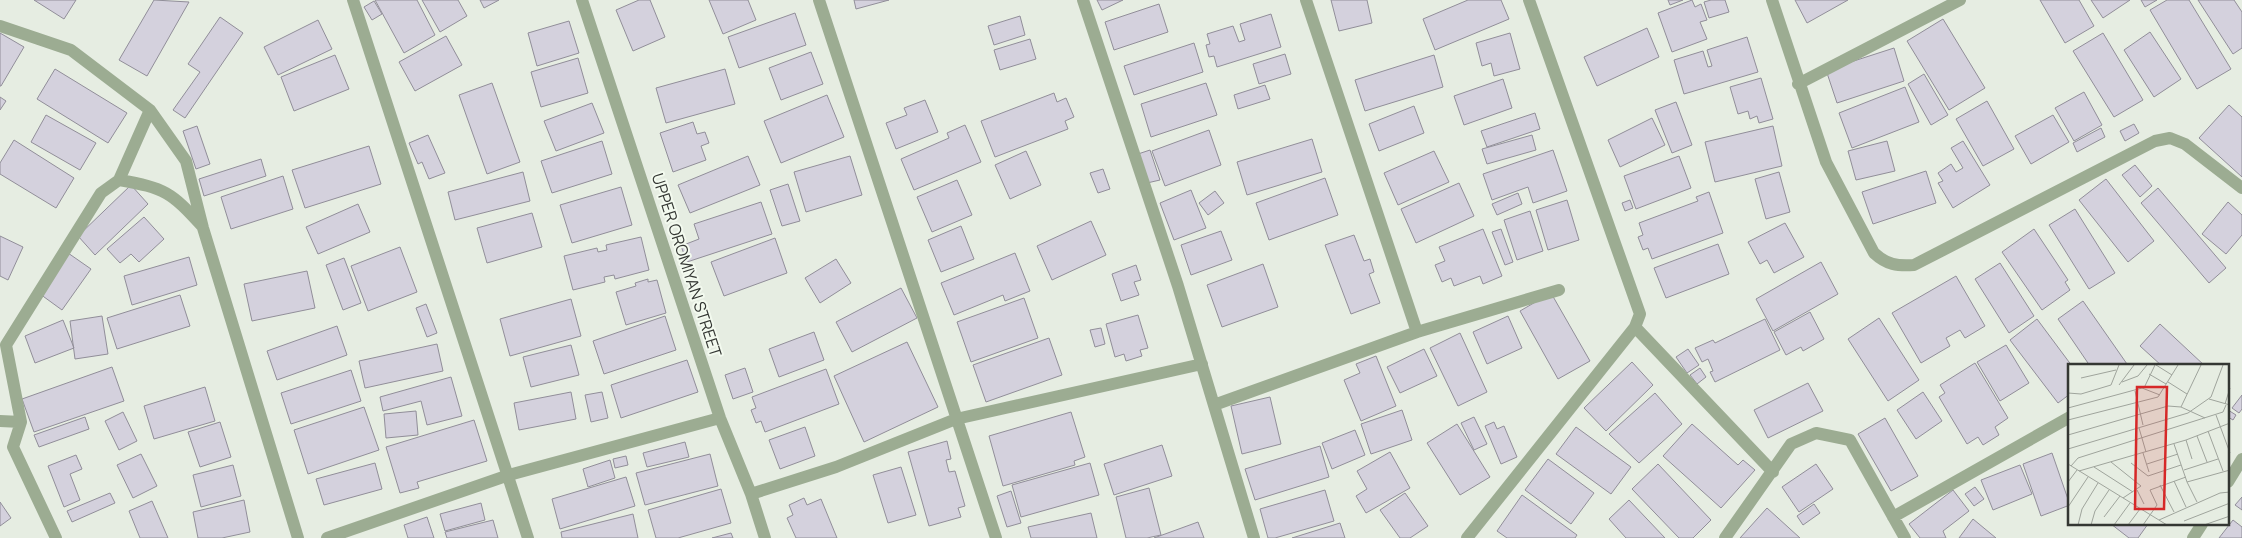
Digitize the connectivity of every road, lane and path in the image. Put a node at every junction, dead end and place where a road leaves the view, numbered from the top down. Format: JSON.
{"nodes":[{"id":1,"x":353,"y":0,"type":"edge"},
{"id":2,"x":582,"y":0,"type":"edge"},
{"id":3,"x":819,"y":0,"type":"edge"},
{"id":4,"x":1083,"y":0,"type":"edge"},
{"id":5,"x":1306,"y":0,"type":"edge"},
{"id":6,"x":1529,"y":0,"type":"edge"},
{"id":7,"x":1772,"y":0,"type":"edge"},
{"id":8,"x":1960,"y":0,"type":"edge"},
{"id":9,"x":0,"y":26,"type":"edge"},
{"id":10,"x":1798,"y":84,"type":"junction"},
{"id":11,"x":150,"y":110,"type":"junction"},
{"id":12,"x":119,"y":180,"type":"junction"},
{"id":13,"x":2242,"y":188,"type":"edge"},
{"id":14,"x":203,"y":228,"type":"junction"},
{"id":15,"x":1559,"y":290,"type":"dead end"},
{"id":16,"x":1635,"y":327,"type":"junction"},
{"id":17,"x":1417,"y":332,"type":"junction"},
{"id":18,"x":1202,"y":364,"type":"junction"},
{"id":19,"x":1214,"y":405,"type":"junction"},
{"id":20,"x":2068,"y":417,"type":"edge"},
{"id":21,"x":720,"y":418,"type":"junction"},
{"id":22,"x":956,"y":419,"type":"junction"},
{"id":23,"x":0,"y":421,"type":"edge"},
{"id":24,"x":21,"y":422,"type":"junction"},
{"id":25,"x":2242,"y":459,"type":"edge"},
{"id":26,"x":1773,"y":472,"type":"junction"},
{"id":27,"x":509,"y":475,"type":"junction"},
{"id":28,"x":2230,"y":479,"type":"edge"},
{"id":29,"x":751,"y":494,"type":"junction"},
{"id":30,"x":1893,"y":517,"type":"junction"},
{"id":31,"x":2201,"y":526,"type":"edge"},
{"id":32,"x":56,"y":538,"type":"edge"},
{"id":33,"x":298,"y":538,"type":"edge"},
{"id":34,"x":327,"y":538,"type":"edge"},
{"id":35,"x":528,"y":538,"type":"edge"},
{"id":36,"x":765,"y":538,"type":"edge"},
{"id":37,"x":996,"y":538,"type":"edge"},
{"id":38,"x":1254,"y":538,"type":"edge"},
{"id":39,"x":1467,"y":538,"type":"edge"},
{"id":40,"x":1724,"y":538,"type":"edge"},
{"id":41,"x":1905,"y":538,"type":"edge"},
{"id":42,"x":2193,"y":538,"type":"edge"}],
"edges":[{"from":1,"to":27,"type":"street"},
{"from":2,"to":21,"type":"street","name":"UPPER OROMIYAN STREET"},
{"from":3,"to":22,"type":"street"},
{"from":4,"to":18,"type":"street"},
{"from":5,"to":17,"type":"street"},
{"from":6,"to":16,"type":"street"},
{"from":7,"to":10,"type":"street"},
{"from":8,"to":10,"type":"street"},
{"from":9,"to":11,"type":"street"},
{"from":10,"to":13,"type":"street"},
{"from":11,"to":12,"type":"street"},
{"from":11,"to":14,"type":"street"},
{"from":12,"to":14,"type":"street"},
{"from":12,"to":24,"type":"street"},
{"from":14,"to":33,"type":"street"},
{"from":15,"to":17,"type":"street"},
{"from":16,"to":26,"type":"street"},
{"from":16,"to":39,"type":"street"},
{"from":17,"to":19,"type":"street"},
{"from":18,"to":19,"type":"street"},
{"from":18,"to":22,"type":"street"},
{"from":19,"to":38,"type":"street"},
{"from":20,"to":30,"type":"street"},
{"from":21,"to":27,"type":"street"},
{"from":21,"to":29,"type":"street","name":"UPPER OROMIYAN STREET"},
{"from":22,"to":29,"type":"street"},
{"from":22,"to":37,"type":"street"},
{"from":23,"to":24,"type":"street"},
{"from":24,"to":32,"type":"street"},
{"from":25,"to":28,"type":"street"},
{"from":26,"to":30,"type":"street"},
{"from":26,"to":40,"type":"street"},
{"from":27,"to":34,"type":"street"},
{"from":27,"to":35,"type":"street"},
{"from":29,"to":36,"type":"street","name":"UPPER OROMIYAN STREET"},
{"from":30,"to":41,"type":"street"},
{"from":31,"to":42,"type":"street"}]}
